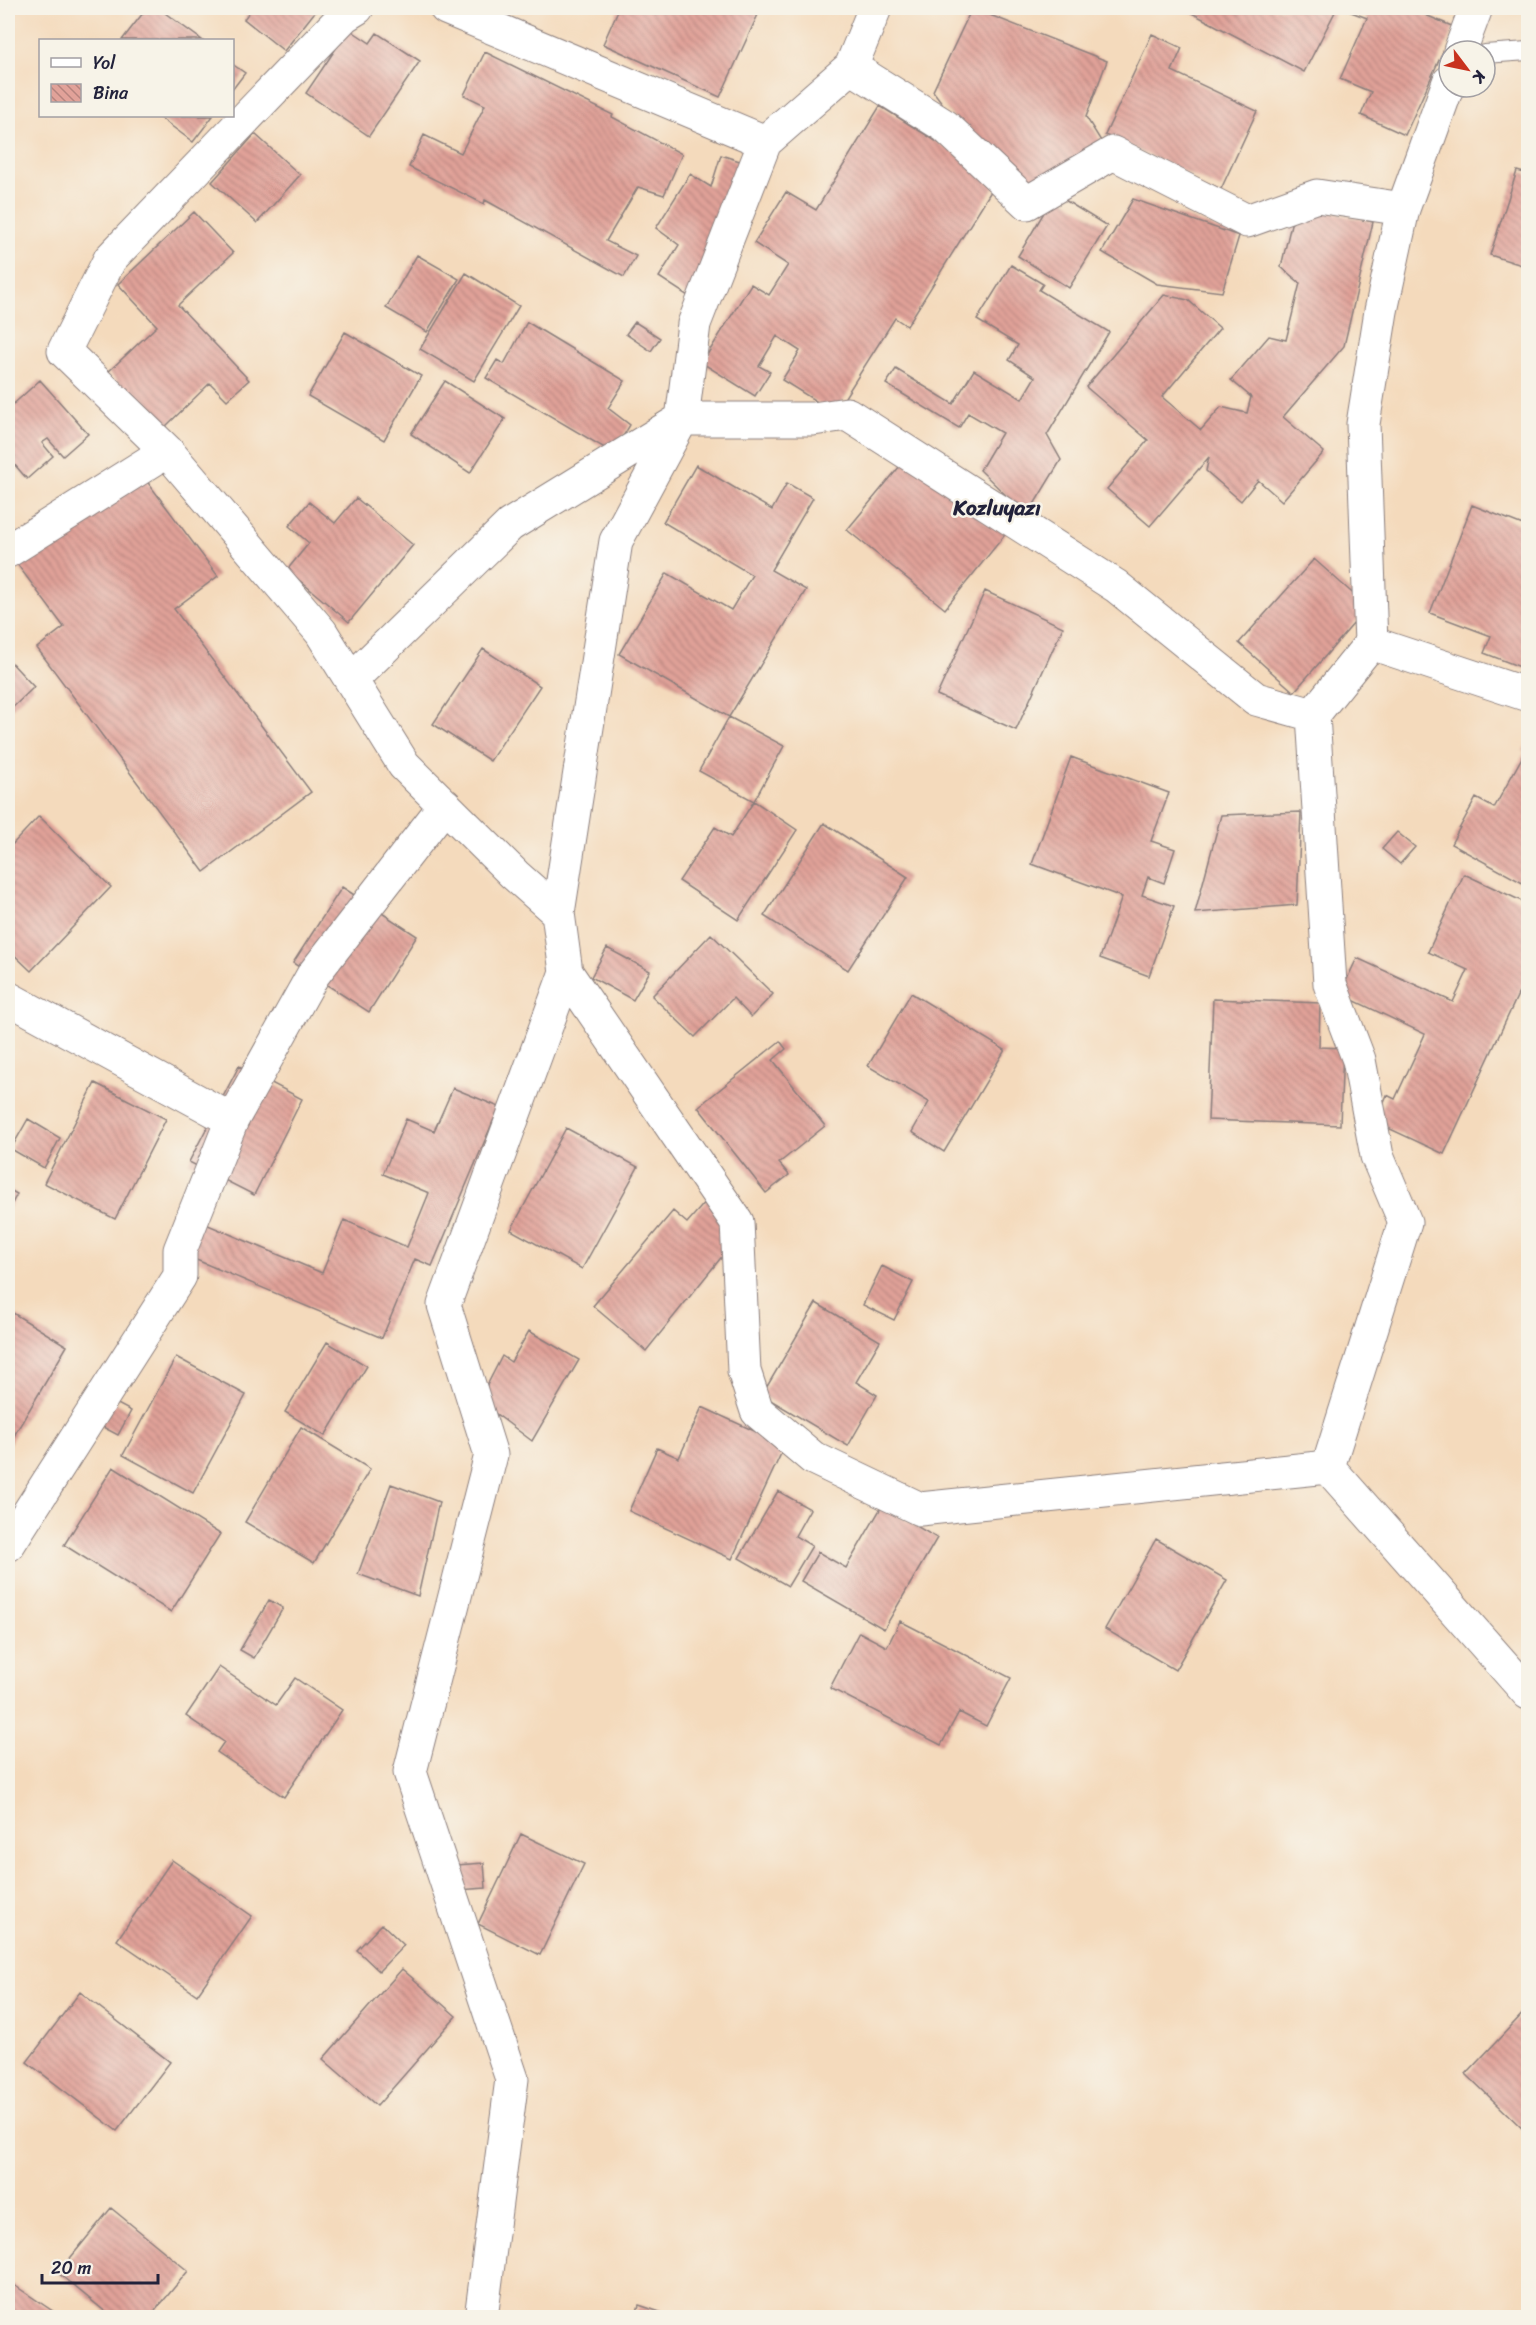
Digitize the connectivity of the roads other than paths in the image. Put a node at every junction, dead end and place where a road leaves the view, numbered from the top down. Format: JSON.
{"nodes":[{"id":1,"x":357,"y":8,"type":"edge"},
{"id":2,"x":446,"y":8,"type":"edge"},
{"id":3,"x":875,"y":8,"type":"edge"},
{"id":4,"x":1476,"y":8,"type":"edge"},
{"id":5,"x":1464,"y":39,"type":"edge"},
{"id":6,"x":1528,"y":51,"type":"edge"},
{"id":7,"x":1497,"y":53,"type":"edge"},
{"id":8,"x":851,"y":67,"type":"junction"},
{"id":9,"x":1443,"y":99,"type":"edge"},
{"id":10,"x":765,"y":142,"type":"junction"},
{"id":11,"x":1403,"y":209,"type":"junction"},
{"id":12,"x":682,"y":419,"type":"junction"},
{"id":13,"x":167,"y":450,"type":"junction"},
{"id":14,"x":8,"y":550,"type":"edge"},
{"id":15,"x":1371,"y":643,"type":"junction"},
{"id":16,"x":351,"y":680,"type":"junction"},
{"id":17,"x":1528,"y":695,"type":"edge"},
{"id":18,"x":1313,"y":715,"type":"junction"},
{"id":19,"x":445,"y":805,"type":"junction"},
{"id":20,"x":558,"y":914,"type":"junction"},
{"id":21,"x":566,"y":972,"type":"junction"},
{"id":22,"x":8,"y":998,"type":"edge"},
{"id":23,"x":232,"y":1120,"type":"junction"},
{"id":24,"x":1328,"y":1467,"type":"junction"},
{"id":25,"x":8,"y":1545,"type":"edge"},
{"id":26,"x":1528,"y":1693,"type":"edge"},
{"id":27,"x":481,"y":2318,"type":"edge"}],
"edges":[{"from":1,"to":13,"type":"street"},
{"from":2,"to":10,"type":"street"},
{"from":3,"to":8,"type":"street"},
{"from":4,"to":5,"type":"street"},
{"from":6,"to":7,"type":"lane"},
{"from":8,"to":10,"type":"street"},
{"from":8,"to":11,"type":"street"},
{"from":9,"to":11,"type":"street"},
{"from":10,"to":12,"type":"street"},
{"from":11,"to":15,"type":"street"},
{"from":12,"to":16,"type":"street"},
{"from":12,"to":18,"type":"street"},
{"from":12,"to":20,"type":"street"},
{"from":13,"to":14,"type":"street"},
{"from":13,"to":16,"type":"street"},
{"from":15,"to":17,"type":"street"},
{"from":15,"to":18,"type":"street"},
{"from":16,"to":19,"type":"street"},
{"from":18,"to":24,"type":"street"},
{"from":19,"to":20,"type":"street"},
{"from":19,"to":23,"type":"street"},
{"from":20,"to":21,"type":"street"},
{"from":21,"to":24,"type":"street"},
{"from":21,"to":27,"type":"street"},
{"from":22,"to":23,"type":"street"},
{"from":23,"to":25,"type":"street"},
{"from":24,"to":26,"type":"street"}]}
